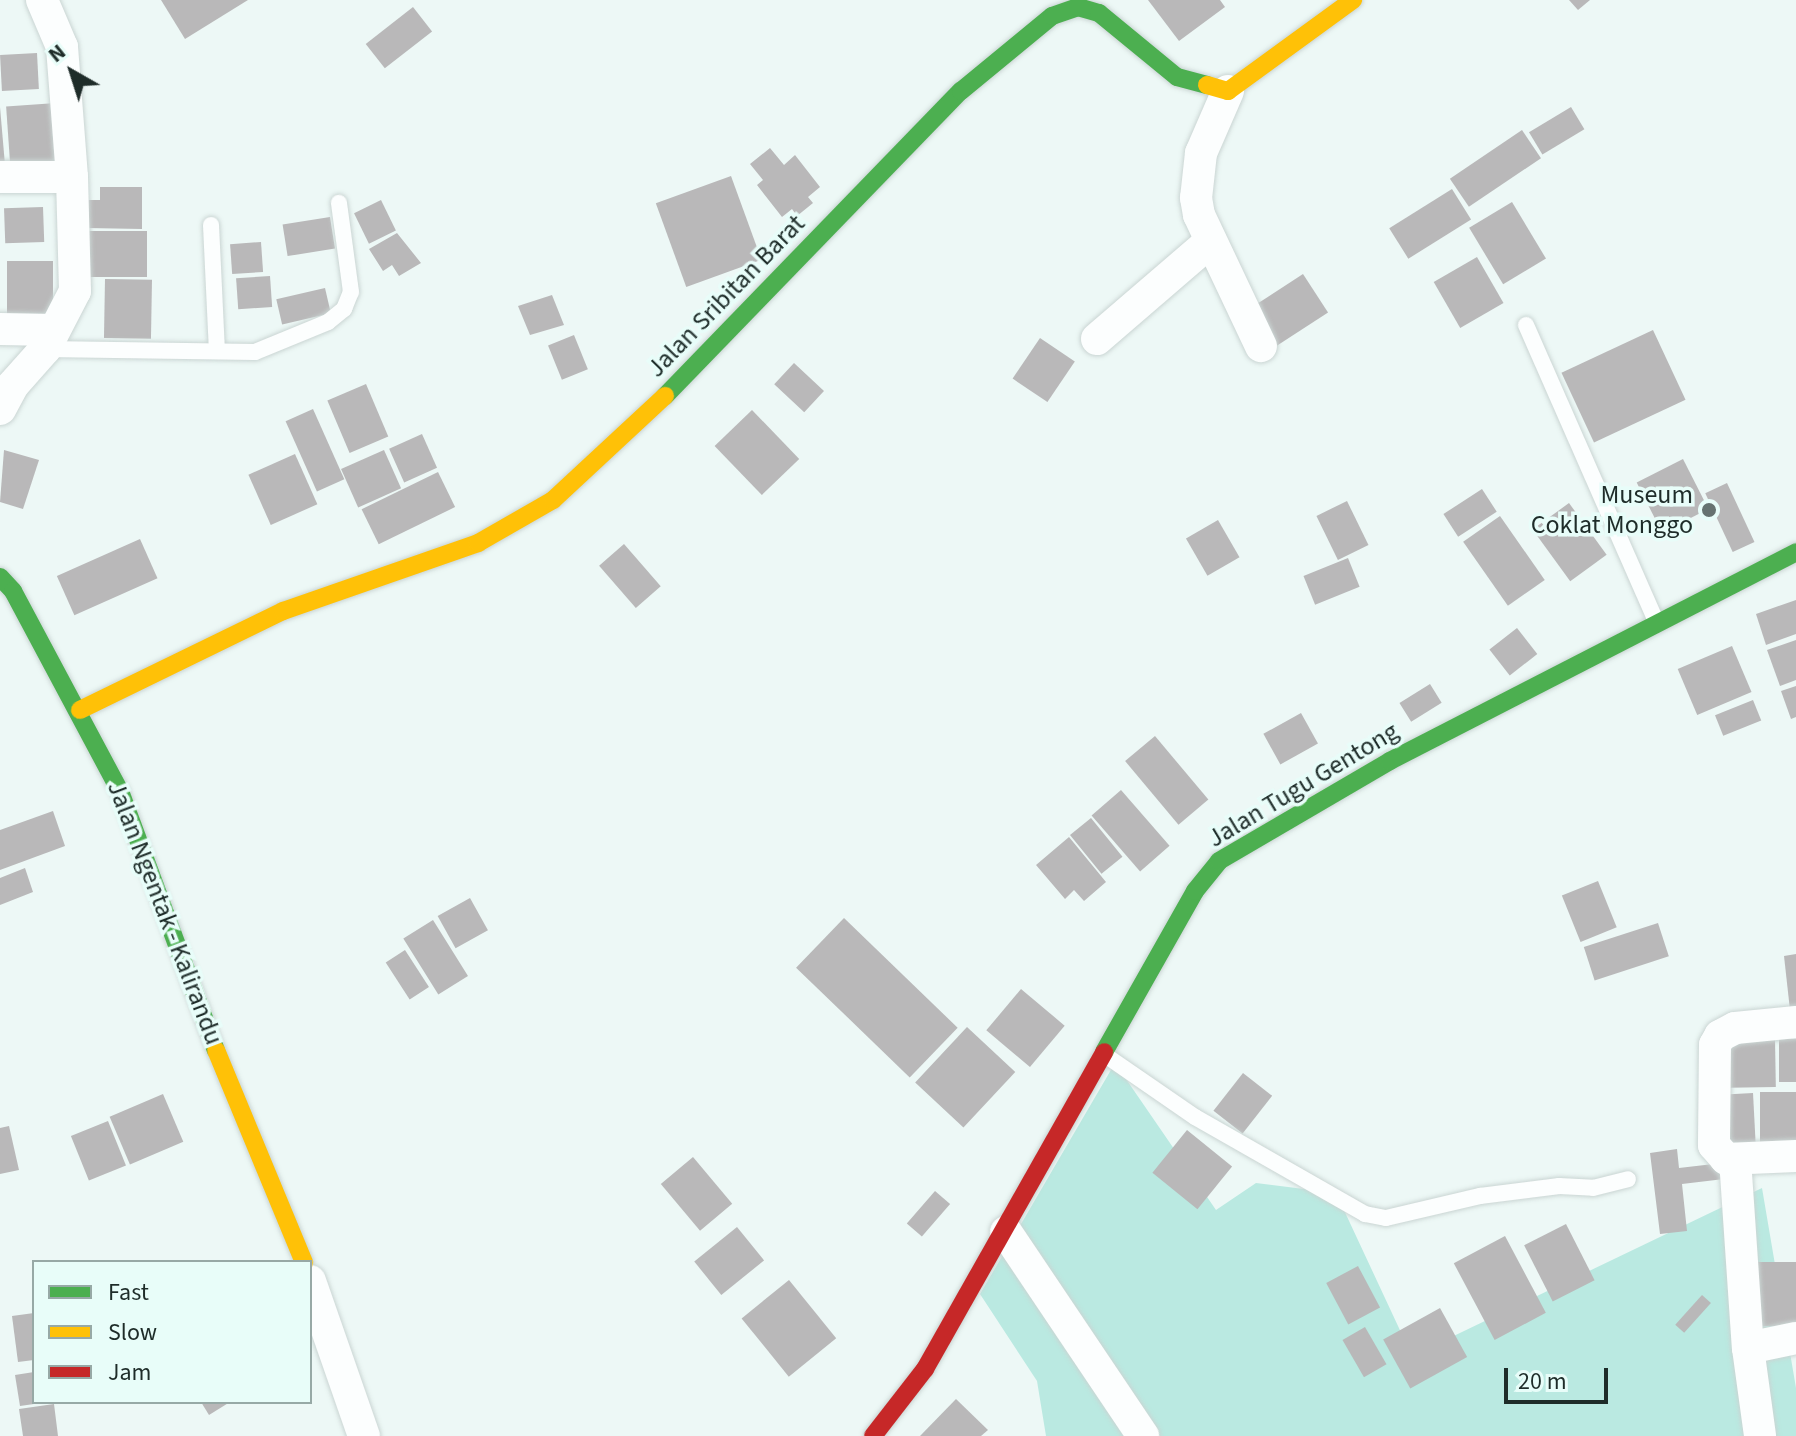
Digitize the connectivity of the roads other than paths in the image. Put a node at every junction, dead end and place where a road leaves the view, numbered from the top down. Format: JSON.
{"nodes":[{"id":1,"x":42,"y":0,"type":"edge"},
{"id":2,"x":1353,"y":0,"type":"edge"},
{"id":3,"x":1228,"y":91,"type":"junction"},
{"id":4,"x":0,"y":177,"type":"edge"},
{"id":5,"x":72,"y":177,"type":"junction"},
{"id":6,"x":339,"y":203,"type":"dead end"},
{"id":7,"x":211,"y":225,"type":"dead end"},
{"id":8,"x":1211,"y":241,"type":"junction"},
{"id":9,"x":1526,"y":325,"type":"dead end"},
{"id":10,"x":0,"y":329,"type":"edge"},
{"id":11,"x":50,"y":339,"type":"junction"},
{"id":12,"x":1097,"y":339,"type":"dead end"},
{"id":13,"x":1261,"y":346,"type":"dead end"},
{"id":14,"x":217,"y":350,"type":"junction"},
{"id":15,"x":0,"y":409,"type":"edge"},
{"id":16,"x":1796,"y":552,"type":"edge"},
{"id":17,"x":0,"y":577,"type":"edge"},
{"id":18,"x":1658,"y":624,"type":"junction"},
{"id":19,"x":80,"y":710,"type":"junction"},
{"id":20,"x":1796,"y":1022,"type":"edge"},
{"id":21,"x":1105,"y":1055,"type":"junction"},
{"id":22,"x":1796,"y":1156,"type":"edge"},
{"id":23,"x":1735,"y":1159,"type":"junction"},
{"id":24,"x":1628,"y":1179,"type":"dead end"},
{"id":25,"x":1006,"y":1232,"type":"junction"},
{"id":26,"x":303,"y":1260,"type":"edge"},
{"id":27,"x":312,"y":1287,"type":"edge"},
{"id":28,"x":1796,"y":1338,"type":"edge"},
{"id":29,"x":1748,"y":1348,"type":"junction"},
{"id":30,"x":364,"y":1436,"type":"edge"},
{"id":31,"x":873,"y":1436,"type":"edge"},
{"id":32,"x":1143,"y":1436,"type":"edge"},
{"id":33,"x":1760,"y":1436,"type":"edge"}],
"edges":[{"from":1,"to":5,"type":"street"},
{"from":2,"to":3,"type":"street"},
{"from":3,"to":8,"type":"street"},
{"from":3,"to":19,"type":"street","name":"Jalan Sribitan Barat"},
{"from":4,"to":5,"type":"street"},
{"from":5,"to":11,"type":"street"},
{"from":6,"to":14,"type":"lane"},
{"from":7,"to":14,"type":"lane"},
{"from":8,"to":12,"type":"street"},
{"from":8,"to":13,"type":"street"},
{"from":9,"to":18,"type":"lane"},
{"from":10,"to":11,"type":"street"},
{"from":11,"to":14,"type":"lane"},
{"from":11,"to":15,"type":"street"},
{"from":16,"to":18,"type":"street","name":"Jalan Tugu Gentong"},
{"from":17,"to":19,"type":"street","name":"Jalan Ngentak - Kalirandu"},
{"from":18,"to":21,"type":"street","name":"Jalan Tugu Gentong"},
{"from":19,"to":26,"type":"street","name":"Jalan Ngentak - Kalirandu"},
{"from":20,"to":23,"type":"street"},
{"from":21,"to":24,"type":"lane"},
{"from":21,"to":25,"type":"street","name":"Jalan Tugu Gentong"},
{"from":22,"to":23,"type":"street"},
{"from":23,"to":29,"type":"street"},
{"from":25,"to":31,"type":"street","name":"Jalan Tugu Gentong"},
{"from":25,"to":32,"type":"street"},
{"from":27,"to":30,"type":"street"},
{"from":28,"to":29,"type":"street"},
{"from":29,"to":33,"type":"street"}]}
